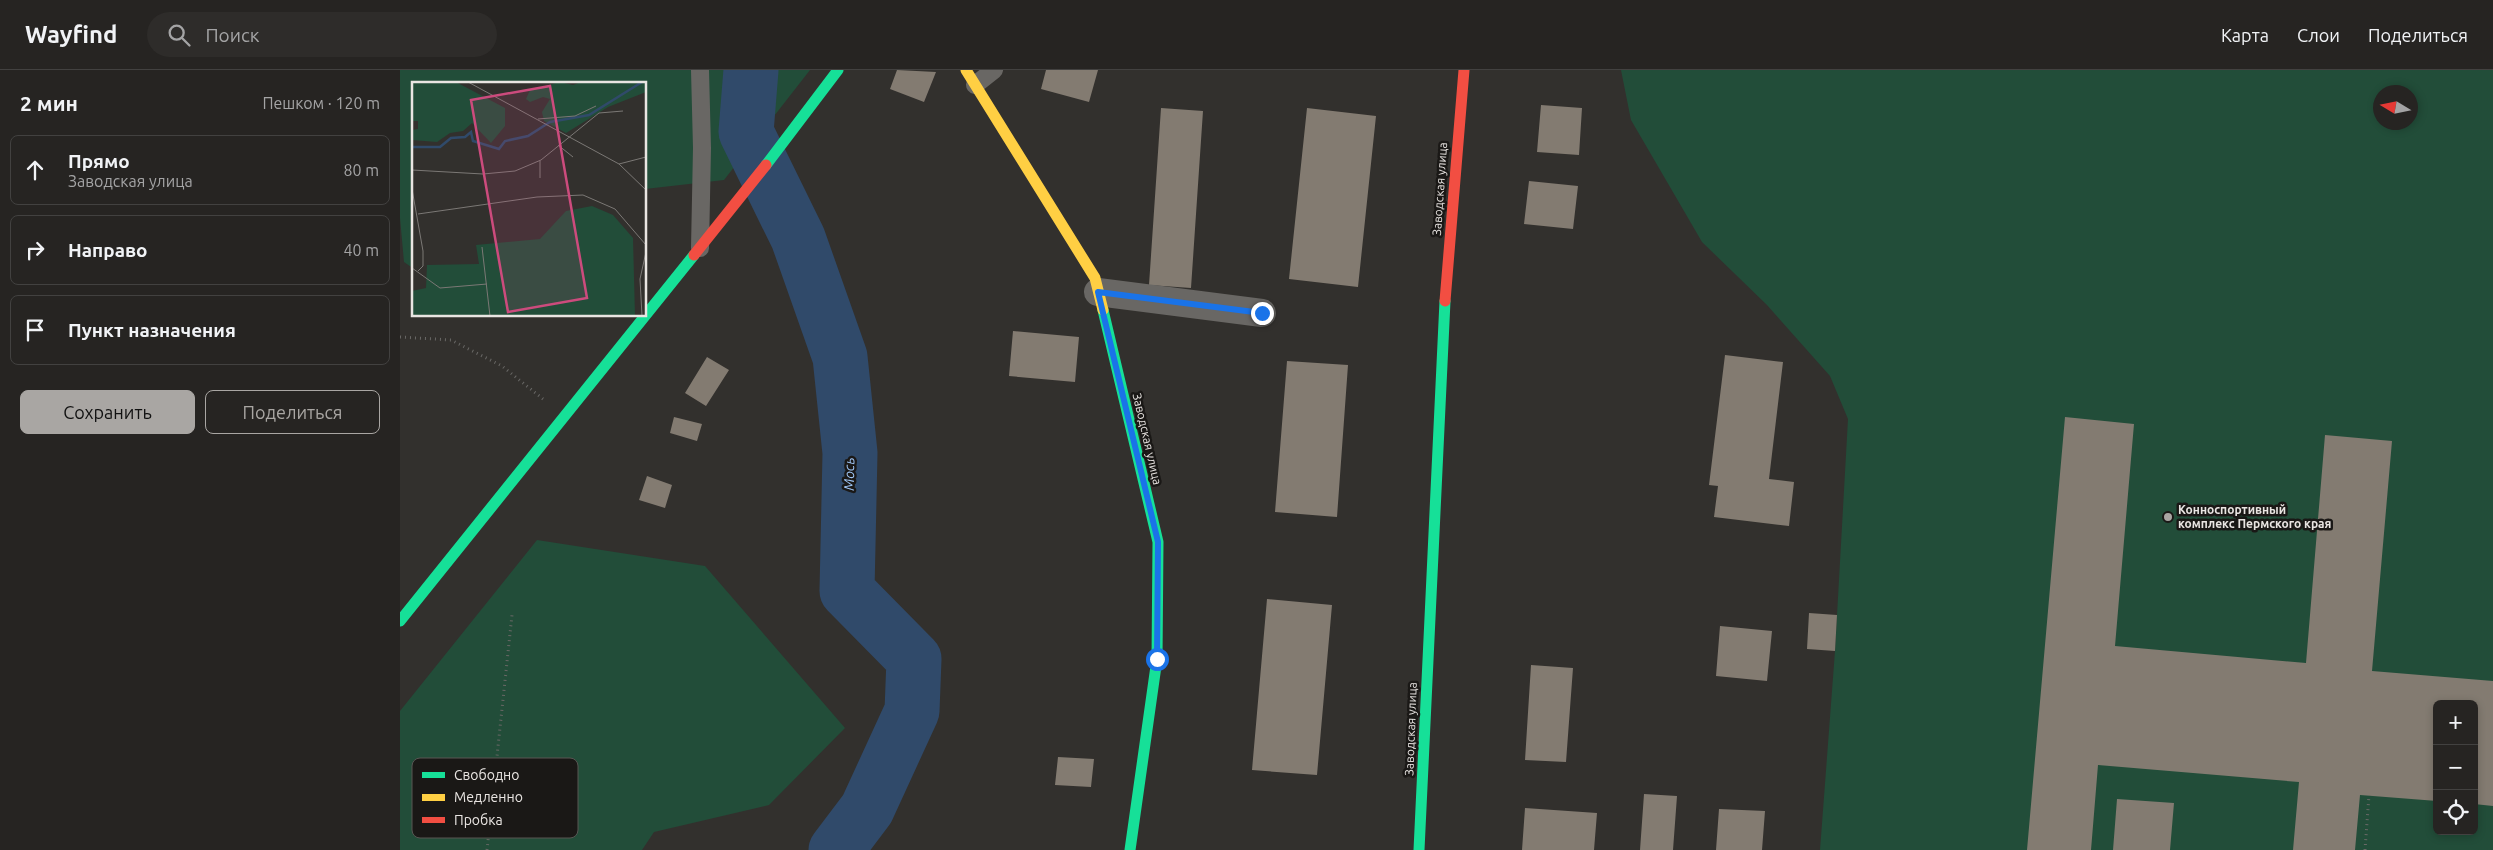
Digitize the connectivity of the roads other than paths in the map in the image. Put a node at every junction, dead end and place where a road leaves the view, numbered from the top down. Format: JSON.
{"nodes":[{"id":1,"x":700,"y":70,"type":"edge"},
{"id":2,"x":838,"y":70,"type":"edge"},
{"id":3,"x":966,"y":70,"type":"edge"},
{"id":4,"x":994,"y":70,"type":"edge"},
{"id":5,"x":1464,"y":70,"type":"edge"},
{"id":6,"x":975,"y":85,"type":"junction"},
{"id":7,"x":700,"y":248,"type":"junction"},
{"id":8,"x":1098,"y":292,"type":"junction"},
{"id":9,"x":1262,"y":313,"type":"dead end"},
{"id":10,"x":646,"y":315,"type":"edge"},
{"id":11,"x":645,"y":316,"type":"edge"},
{"id":12,"x":400,"y":621,"type":"edge"},
{"id":13,"x":1130,"y":850,"type":"edge"},
{"id":14,"x":1420,"y":850,"type":"edge"}],
"edges":[{"from":1,"to":7,"type":"lane"},
{"from":2,"to":7,"type":"street"},
{"from":3,"to":6,"type":"street","name":"Заводская улица"},
{"from":4,"to":6,"type":"lane"},
{"from":5,"to":14,"type":"street","name":"Заводская улица"},
{"from":6,"to":8,"type":"street","name":"Заводская улица"},
{"from":7,"to":10,"type":"street"},
{"from":8,"to":9,"type":"street"},
{"from":8,"to":13,"type":"street","name":"Заводская улица"},
{"from":11,"to":12,"type":"street"}]}
